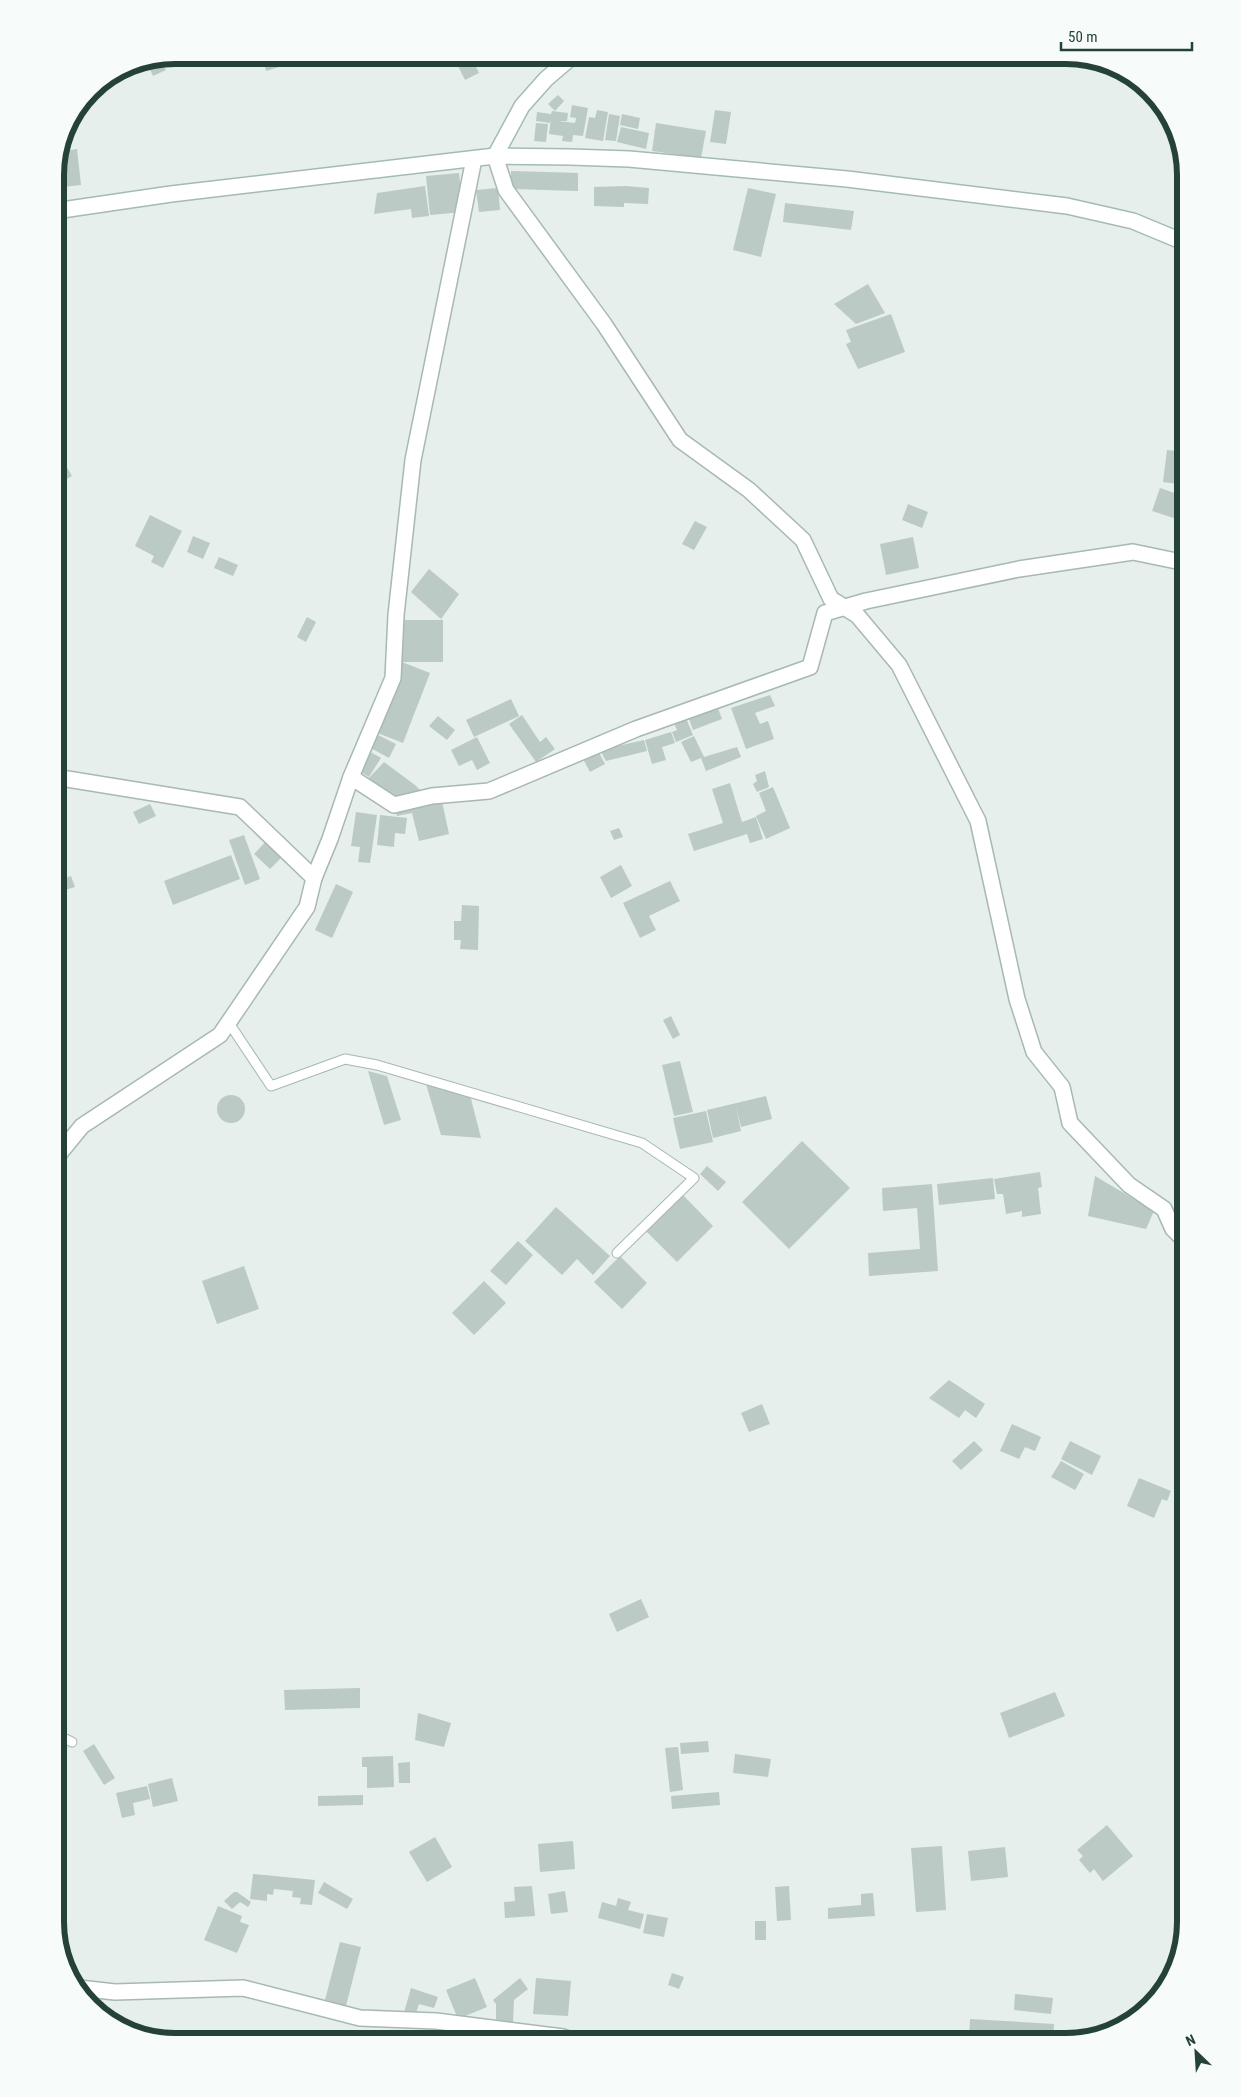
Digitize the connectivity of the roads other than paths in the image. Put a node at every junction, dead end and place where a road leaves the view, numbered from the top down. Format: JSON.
{"nodes":[{"id":1,"x":564,"y":64,"type":"edge"},
{"id":2,"x":495,"y":156,"type":"junction"},
{"id":3,"x":474,"y":159,"type":"junction"},
{"id":4,"x":64,"y":210,"type":"edge"},
{"id":5,"x":1177,"y":239,"type":"edge"},
{"id":6,"x":1177,"y":562,"type":"edge"},
{"id":7,"x":846,"y":608,"type":"junction"},
{"id":8,"x":351,"y":777,"type":"junction"},
{"id":9,"x":64,"y":778,"type":"edge"},
{"id":10,"x":314,"y":878,"type":"junction"},
{"id":11,"x":229,"y":1023,"type":"junction"},
{"id":12,"x":64,"y":1148,"type":"edge"},
{"id":13,"x":1177,"y":1233,"type":"edge"},
{"id":14,"x":617,"y":1253,"type":"dead end"},
{"id":15,"x":64,"y":1738,"type":"edge"},
{"id":16,"x":72,"y":1742,"type":"dead end"},
{"id":17,"x":87,"y":1989,"type":"edge"},
{"id":18,"x":530,"y":2033,"type":"edge"}],
"edges":[{"from":1,"to":2,"type":"street"},
{"from":2,"to":3,"type":"street"},
{"from":2,"to":5,"type":"street"},
{"from":2,"to":7,"type":"street"},
{"from":3,"to":4,"type":"street"},
{"from":3,"to":8,"type":"street"},
{"from":6,"to":7,"type":"street"},
{"from":7,"to":8,"type":"street"},
{"from":7,"to":13,"type":"street"},
{"from":8,"to":10,"type":"street"},
{"from":9,"to":10,"type":"street"},
{"from":10,"to":11,"type":"street"},
{"from":11,"to":12,"type":"street"},
{"from":11,"to":14,"type":"lane"},
{"from":15,"to":16,"type":"lane"},
{"from":17,"to":18,"type":"street"}]}
